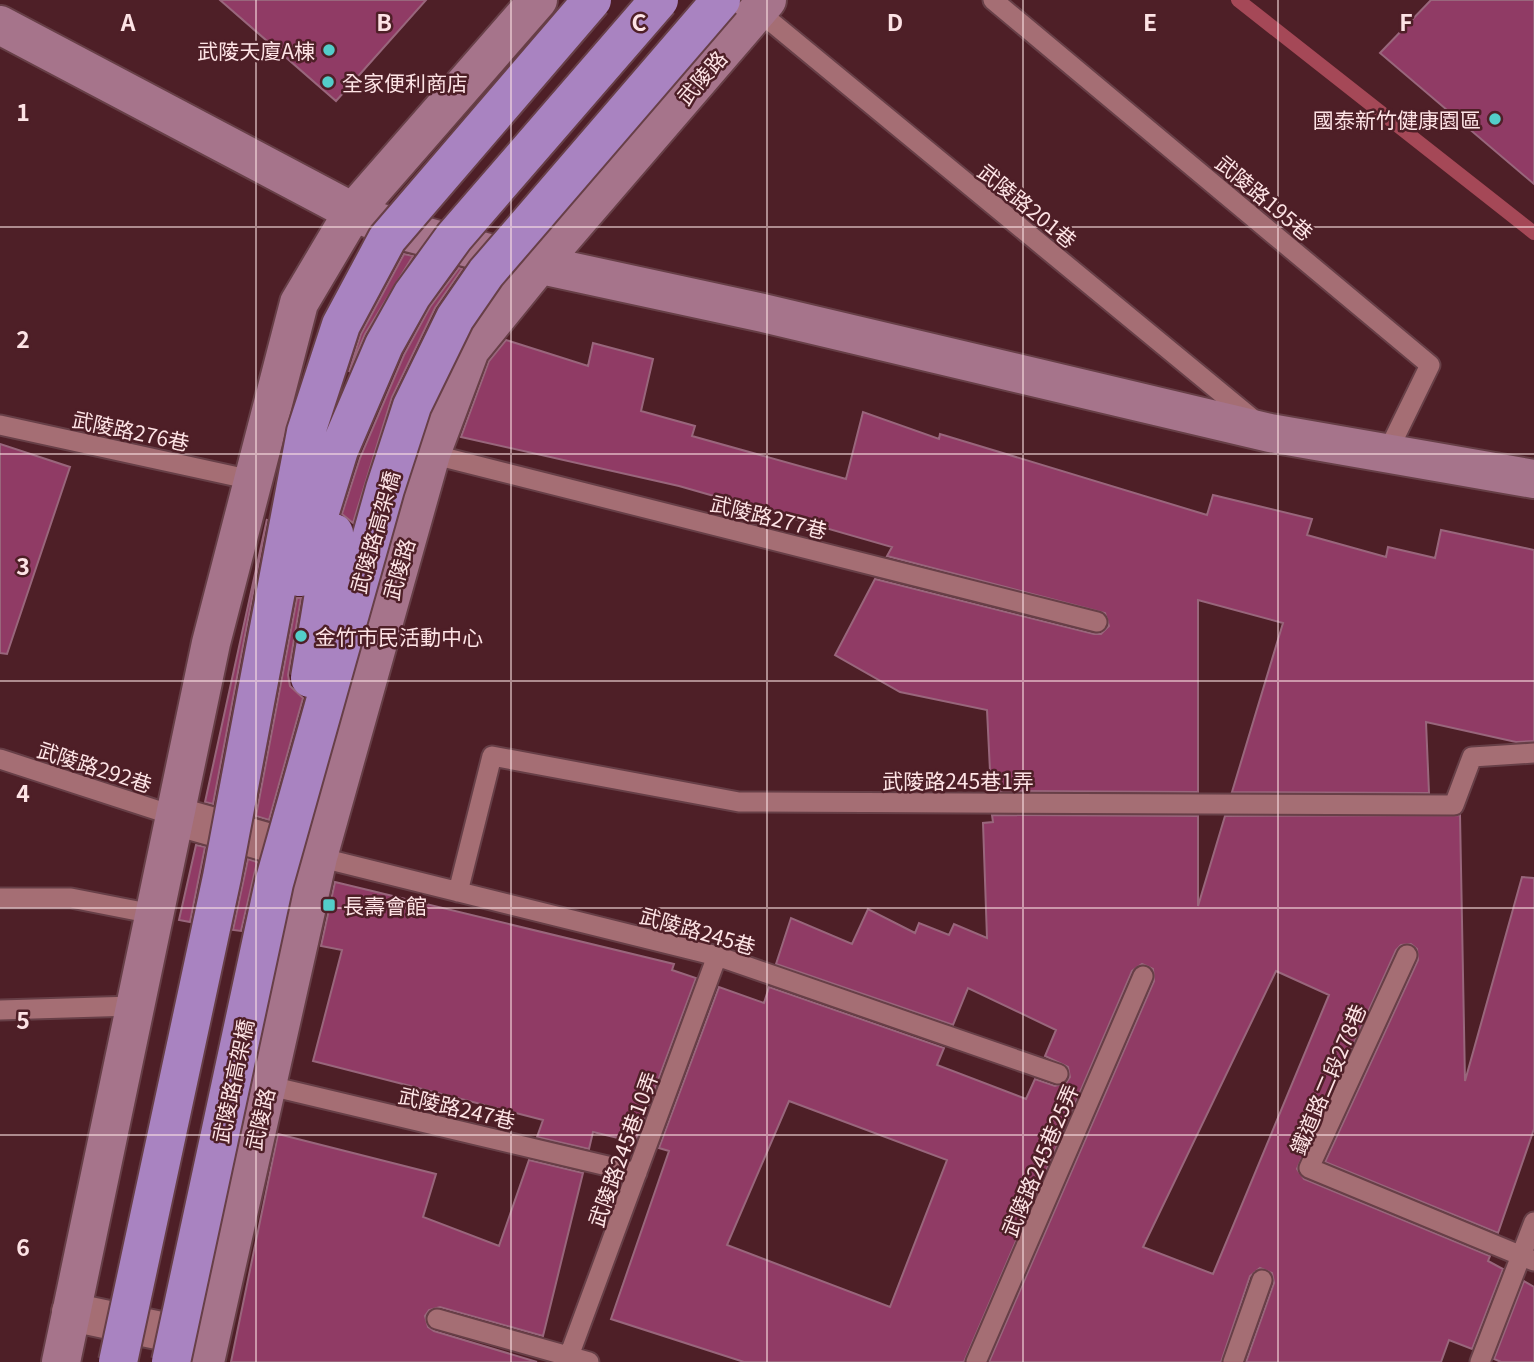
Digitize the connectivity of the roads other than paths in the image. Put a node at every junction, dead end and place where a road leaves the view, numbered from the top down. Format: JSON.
{"nodes":[{"id":1,"x":538,"y":0,"type":"edge"},
{"id":2,"x":593,"y":0,"type":"edge"},
{"id":3,"x":659,"y":0,"type":"edge"},
{"id":4,"x":721,"y":0,"type":"edge"},
{"id":5,"x":993,"y":0,"type":"edge"},
{"id":6,"x":763,"y":6,"type":"edge"},
{"id":7,"x":0,"y":25,"type":"edge"},
{"id":8,"x":353,"y":212,"type":"junction"},
{"id":9,"x":540,"y":264,"type":"junction"},
{"id":10,"x":384,"y":345,"type":"junction"},
{"id":11,"x":0,"y":425,"type":"edge"},
{"id":12,"x":1270,"y":433,"type":"junction"},
{"id":13,"x":431,"y":454,"type":"junction"},
{"id":14,"x":1385,"y":455,"type":"junction"},
{"id":15,"x":1534,"y":479,"type":"edge"},
{"id":16,"x":251,"y":480,"type":"junction"},
{"id":17,"x":1097,"y":622,"type":"dead end"},
{"id":18,"x":1534,"y":753,"type":"edge"},
{"id":19,"x":0,"y":760,"type":"edge"},
{"id":20,"x":175,"y":816,"type":"junction"},
{"id":21,"x":318,"y":857,"type":"junction"},
{"id":22,"x":222,"y":877,"type":"junction"},
{"id":23,"x":274,"y":883,"type":"junction"},
{"id":24,"x":458,"y":892,"type":"junction"},
{"id":25,"x":0,"y":898,"type":"edge"},
{"id":26,"x":153,"y":914,"type":"junction"},
{"id":27,"x":1407,"y":955,"type":"dead end"},
{"id":28,"x":717,"y":956,"type":"junction"},
{"id":29,"x":1143,"y":976,"type":"dead end"},
{"id":30,"x":134,"y":1006,"type":"junction"},
{"id":31,"x":0,"y":1010,"type":"edge"},
{"id":32,"x":1058,"y":1074,"type":"dead end"},
{"id":33,"x":266,"y":1085,"type":"junction"},
{"id":34,"x":637,"y":1174,"type":"junction"},
{"id":35,"x":1534,"y":1222,"type":"edge"},
{"id":36,"x":1528,"y":1258,"type":"edge"},
{"id":37,"x":1262,"y":1280,"type":"dead end"},
{"id":38,"x":71,"y":1312,"type":"junction"},
{"id":39,"x":437,"y":1319,"type":"dead end"},
{"id":40,"x":207,"y":1352,"type":"edge"},
{"id":41,"x":569,"y":1356,"type":"junction"},
{"id":42,"x":61,"y":1362,"type":"edge"},
{"id":43,"x":118,"y":1362,"type":"edge"},
{"id":44,"x":171,"y":1362,"type":"edge"},
{"id":45,"x":589,"y":1362,"type":"edge"},
{"id":46,"x":976,"y":1362,"type":"edge"},
{"id":47,"x":1233,"y":1362,"type":"edge"},
{"id":48,"x":1480,"y":1362,"type":"edge"}],
"edges":[{"from":1,"to":8,"type":"street"},
{"from":2,"to":22,"type":"highway","bridge":true},
{"from":3,"to":10,"type":"highway","bridge":true},
{"from":4,"to":23,"type":"highway","name":"武陵路高架橋","bridge":true},
{"from":5,"to":14,"type":"lane","name":"武陵路195巷"},
{"from":6,"to":9,"type":"street","name":"武陵路"},
{"from":6,"to":12,"type":"lane","name":"武陵路201巷"},
{"from":7,"to":8,"type":"street"},
{"from":8,"to":9,"type":"street"},
{"from":8,"to":16,"type":"street"},
{"from":9,"to":12,"type":"street"},
{"from":9,"to":13,"type":"street","name":"武陵路"},
{"from":10,"to":22,"type":"highway","bridge":true},
{"from":10,"to":23,"type":"highway","bridge":true},
{"from":11,"to":16,"type":"lane","name":"武陵路276巷"},
{"from":12,"to":14,"type":"street"},
{"from":13,"to":17,"type":"lane","name":"武陵路277巷"},
{"from":13,"to":21,"type":"street","name":"武陵路"},
{"from":14,"to":15,"type":"street"},
{"from":16,"to":20,"type":"street"},
{"from":18,"to":24,"type":"lane","name":"武陵路245巷1弄"},
{"from":19,"to":20,"type":"lane","name":"武陵路292巷"},
{"from":20,"to":21,"type":"street"},
{"from":20,"to":26,"type":"street"},
{"from":21,"to":24,"type":"lane","name":"武陵路245巷"},
{"from":21,"to":33,"type":"street","name":"武陵路"},
{"from":22,"to":43,"type":"highway","bridge":true},
{"from":23,"to":44,"type":"highway","name":"武陵路高架橋","bridge":true},
{"from":24,"to":28,"type":"lane","name":"武陵路245巷"},
{"from":25,"to":26,"type":"lane"},
{"from":26,"to":30,"type":"street"},
{"from":27,"to":36,"type":"lane","name":"鐵道路二段278巷"},
{"from":28,"to":32,"type":"lane","name":"武陵路245巷"},
{"from":28,"to":34,"type":"lane","name":"武陵路245巷10弄"},
{"from":29,"to":46,"type":"lane","name":"武陵路245巷25弄"},
{"from":30,"to":31,"type":"lane"},
{"from":30,"to":38,"type":"street"},
{"from":33,"to":34,"type":"lane","name":"武陵路247巷"},
{"from":33,"to":40,"type":"street","name":"武陵路"},
{"from":34,"to":41,"type":"lane","name":"武陵路245巷10弄"},
{"from":35,"to":36,"type":"lane"},
{"from":36,"to":48,"type":"lane"},
{"from":37,"to":47,"type":"lane"},
{"from":38,"to":40,"type":"street"},
{"from":38,"to":42,"type":"street"},
{"from":39,"to":41,"type":"lane"},
{"from":41,"to":45,"type":"lane"}]}
